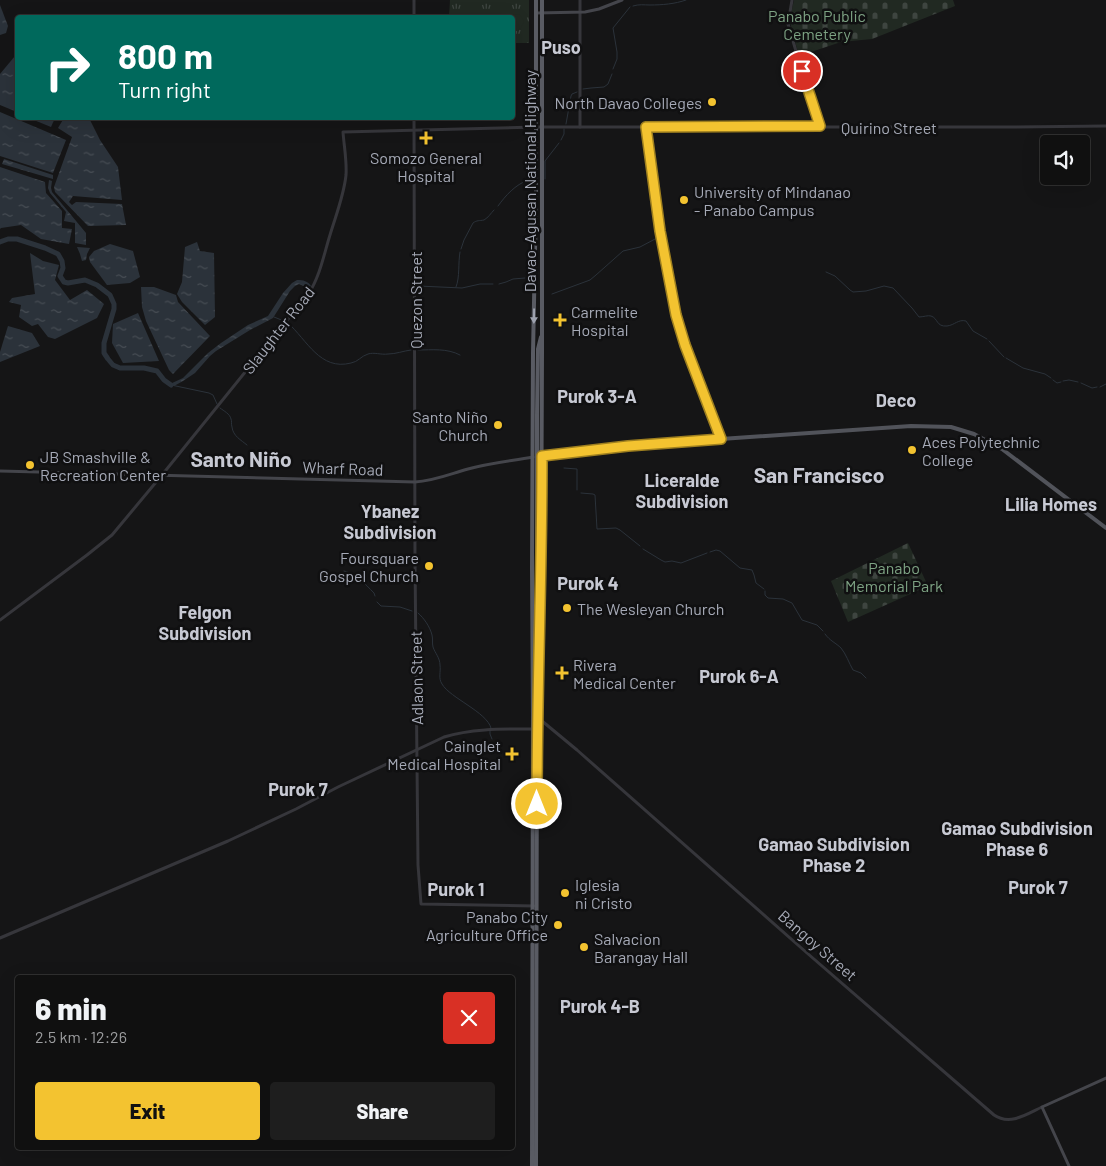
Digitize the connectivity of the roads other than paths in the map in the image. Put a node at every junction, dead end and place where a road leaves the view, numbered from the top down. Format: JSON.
{"nodes":[{"id":1,"x":414,"y":0,"type":"edge"},
{"id":2,"x":536,"y":0,"type":"edge"},
{"id":3,"x":542,"y":0,"type":"edge"},
{"id":4,"x":580,"y":0,"type":"edge"},
{"id":5,"x":622,"y":0,"type":"edge"},
{"id":6,"x":792,"y":0,"type":"edge"},
{"id":7,"x":536,"y":12,"type":"junction"},
{"id":8,"x":542,"y":12,"type":"junction"},
{"id":9,"x":580,"y":13,"type":"junction"},
{"id":10,"x":414,"y":15,"type":"edge"},
{"id":11,"x":414,"y":120,"type":"edge"},
{"id":12,"x":820,"y":126,"type":"junction"},
{"id":13,"x":1106,"y":126,"type":"edge"},
{"id":14,"x":535,"y":127,"type":"junction"},
{"id":15,"x":542,"y":127,"type":"junction"},
{"id":16,"x":580,"y":127,"type":"junction"},
{"id":17,"x":646,"y":127,"type":"junction"},
{"id":18,"x":414,"y":130,"type":"junction"},
{"id":19,"x":343,"y":132,"type":"joint"},
{"id":20,"x":533,"y":332,"type":"junction"},
{"id":21,"x":542,"y":332,"type":"junction"},
{"id":22,"x":538,"y":349,"type":"junction"},
{"id":23,"x":721,"y":439,"type":"junction"},
{"id":24,"x":542,"y":456,"type":"junction"},
{"id":25,"x":532,"y":457,"type":"junction"},
{"id":26,"x":0,"y":471,"type":"edge"},
{"id":27,"x":162,"y":475,"type":"junction"},
{"id":28,"x":415,"y":482,"type":"junction"},
{"id":29,"x":1106,"y":528,"type":"edge"},
{"id":30,"x":537,"y":579,"type":"junction"},
{"id":31,"x":532,"y":596,"type":"junction"},
{"id":32,"x":540,"y":597,"type":"junction"},
{"id":33,"x":0,"y":620,"type":"edge"},
{"id":34,"x":533,"y":652,"type":"junction"},
{"id":35,"x":539,"y":652,"type":"junction"},
{"id":36,"x":535,"y":716,"type":"junction"},
{"id":37,"x":535,"y":729,"type":"junction"},
{"id":38,"x":417,"y":750,"type":"junction"},
{"id":39,"x":535,"y":906,"type":"junction"},
{"id":40,"x":0,"y":938,"type":"edge"},
{"id":41,"x":534,"y":1016,"type":"junction"},
{"id":42,"x":1106,"y":1078,"type":"edge"},
{"id":43,"x":1042,"y":1107,"type":"junction"},
{"id":44,"x":532,"y":1166,"type":"edge"},
{"id":45,"x":536,"y":1166,"type":"edge"},
{"id":46,"x":1069,"y":1166,"type":"edge"}],
"edges":[{"from":1,"to":10,"type":"street"},
{"from":2,"to":7,"type":"highway","name":"Davao-Agusan National Highway"},
{"from":3,"to":8,"type":"highway","name":"Davao-Agusan National Highway"},
{"from":4,"to":9,"type":"street"},
{"from":5,"to":9,"type":"main road"},
{"from":6,"to":12,"type":"street"},
{"from":7,"to":8,"type":"main road"},
{"from":7,"to":14,"type":"highway","name":"Davao-Agusan National Highway"},
{"from":8,"to":9,"type":"main road"},
{"from":8,"to":15,"type":"highway","name":"Davao-Agusan National Highway"},
{"from":9,"to":16,"type":"street"},
{"from":11,"to":18,"type":"street","name":"Quezon Street"},
{"from":12,"to":13,"type":"street","name":"Quirino Street"},
{"from":12,"to":17,"type":"street","name":"Quirino Street"},
{"from":14,"to":15,"type":"street","name":"Quirino Street"},
{"from":14,"to":18,"type":"street","name":"Quirino Street"},
{"from":14,"to":20,"type":"highway","name":"Davao-Agusan National Highway","one_way":true},
{"from":15,"to":16,"type":"street","name":"Quirino Street"},
{"from":15,"to":21,"type":"highway","name":"Davao-Agusan National Highway"},
{"from":16,"to":17,"type":"street","name":"Quirino Street"},
{"from":17,"to":23,"type":"street"},
{"from":18,"to":19,"type":"street","name":"Quirino Street"},
{"from":18,"to":28,"type":"street","name":"Quezon Street"},
{"from":19,"to":27,"type":"street","name":"Slaughter Road"},
{"from":20,"to":22,"type":"highway","name":"Davao-Agusan National Highway"},
{"from":20,"to":25,"type":"highway","name":"Davao-Agusan National Highway"},
{"from":21,"to":22,"type":"highway","name":"Davao-Agusan National Highway"},
{"from":21,"to":24,"type":"highway","name":"Davao-Agusan National Highway"},
{"from":22,"to":30,"type":"highway","name":"Davao-Agusan National Highway","bridge":true},
{"from":23,"to":24,"type":"main road"},
{"from":23,"to":29,"type":"main road"},
{"from":24,"to":25,"type":"main road"},
{"from":24,"to":32,"type":"highway","name":"Davao-Agusan National Highway"},
{"from":25,"to":28,"type":"main road","name":"Wharf Road"},
{"from":25,"to":31,"type":"highway","name":"Davao-Agusan National Highway"},
{"from":26,"to":27,"type":"main road","name":"Wharf Road"},
{"from":27,"to":28,"type":"main road","name":"Wharf Road"},
{"from":27,"to":33,"type":"street","name":"Slaughter Road"},
{"from":28,"to":38,"type":"street","name":"Adlaon Street"},
{"from":30,"to":31,"type":"highway","name":"Davao-Agusan National Highway"},
{"from":30,"to":32,"type":"highway","name":"Davao-Agusan National Highway"},
{"from":31,"to":34,"type":"highway","name":"Davao-Agusan National Highway"},
{"from":32,"to":35,"type":"highway","name":"Davao-Agusan National Highway"},
{"from":34,"to":35,"type":"highway"},
{"from":34,"to":36,"type":"highway","name":"Davao-Agusan National Highway"},
{"from":35,"to":36,"type":"highway","name":"Davao-Agusan National Highway"},
{"from":36,"to":37,"type":"highway","name":"Davao-Agusan National Highway"},
{"from":36,"to":43,"type":"street","name":"Bangoy Street"},
{"from":37,"to":38,"type":"street"},
{"from":37,"to":39,"type":"highway","name":"Davao-Agusan National Highway"},
{"from":38,"to":39,"type":"street","name":"Adlaon Street"},
{"from":38,"to":40,"type":"street"},
{"from":39,"to":41,"type":"highway","name":"Davao-Agusan National Highway"},
{"from":41,"to":44,"type":"highway","name":"Davao-Agusan National Highway"},
{"from":41,"to":45,"type":"highway","name":"Davao-Agusan National Highway"},
{"from":42,"to":43,"type":"main road","name":"Bangoy Street"},
{"from":43,"to":46,"type":"main road"}]}
